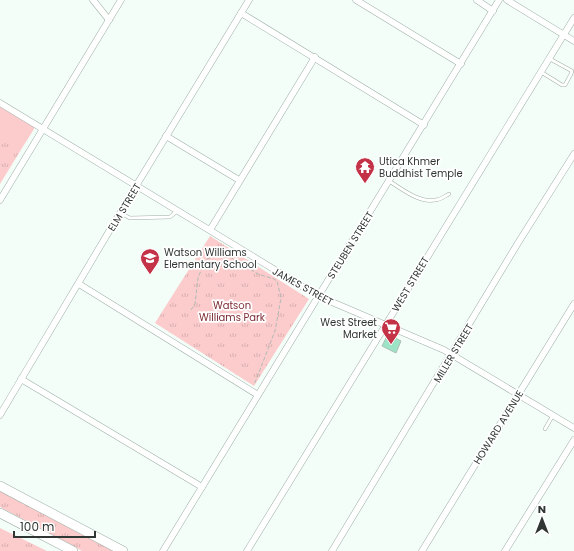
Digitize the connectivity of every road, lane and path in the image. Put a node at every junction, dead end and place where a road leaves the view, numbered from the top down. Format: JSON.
{"nodes":[{"id":1,"x":93,"y":0,"type":"edge"},
{"id":2,"x":121,"y":0,"type":"edge"},
{"id":3,"x":249,"y":0,"type":"edge"},
{"id":4,"x":356,"y":0,"type":"edge"},
{"id":5,"x":507,"y":0,"type":"edge"},
{"id":6,"x":479,"y":1,"type":"edge"},
{"id":7,"x":498,"y":1,"type":"edge"},
{"id":8,"x":493,"y":11,"type":"junction"},
{"id":9,"x":241,"y":13,"type":"junction"},
{"id":10,"x":574,"y":18,"type":"edge"},
{"id":11,"x":109,"y":20,"type":"junction"},
{"id":12,"x":564,"y":35,"type":"junction"},
{"id":13,"x":574,"y":42,"type":"edge"},
{"id":14,"x":315,"y":57,"type":"junction"},
{"id":15,"x":549,"y":58,"type":"junction"},
{"id":16,"x":461,"y":64,"type":"junction"},
{"id":17,"x":541,"y":72,"type":"junction"},
{"id":18,"x":0,"y":103,"type":"edge"},
{"id":19,"x":424,"y":125,"type":"junction"},
{"id":20,"x":42,"y":129,"type":"junction"},
{"id":21,"x":166,"y":136,"type":"junction"},
{"id":22,"x":574,"y":154,"type":"edge"},
{"id":23,"x":239,"y":180,"type":"junction"},
{"id":24,"x":389,"y":182,"type":"junction"},
{"id":25,"x":136,"y":186,"type":"junction"},
{"id":26,"x":449,"y":194,"type":"dead end"},
{"id":27,"x":0,"y":200,"type":"edge"},
{"id":28,"x":178,"y":211,"type":"junction"},
{"id":29,"x":120,"y":213,"type":"junction"},
{"id":30,"x":210,"y":230,"type":"junction"},
{"id":31,"x":78,"y":284,"type":"junction"},
{"id":32,"x":318,"y":296,"type":"junction"},
{"id":33,"x":574,"y":304,"type":"edge"},
{"id":34,"x":191,"y":310,"type":"dead end"},
{"id":35,"x":385,"y":326,"type":"junction"},
{"id":36,"x":452,"y":354,"type":"junction"},
{"id":37,"x":21,"y":379,"type":"junction"},
{"id":38,"x":254,"y":386,"type":"dead end"},
{"id":39,"x":518,"y":394,"type":"junction"},
{"id":40,"x":258,"y":395,"type":"junction"},
{"id":41,"x":0,"y":415,"type":"edge"},
{"id":42,"x":553,"y":415,"type":"junction"},
{"id":43,"x":574,"y":428,"type":"edge"},
{"id":44,"x":545,"y":429,"type":"dead end"},
{"id":45,"x":574,"y":440,"type":"edge"},
{"id":46,"x":0,"y":486,"type":"edge"},
{"id":47,"x":202,"y":487,"type":"junction"},
{"id":48,"x":0,"y":513,"type":"edge"},
{"id":49,"x":73,"y":551,"type":"edge"},
{"id":50,"x":122,"y":551,"type":"edge"},
{"id":51,"x":163,"y":551,"type":"edge"},
{"id":52,"x":247,"y":551,"type":"edge"},
{"id":53,"x":332,"y":551,"type":"edge"},
{"id":54,"x":422,"y":551,"type":"edge"},
{"id":55,"x":505,"y":551,"type":"edge"}],
"edges":[{"from":1,"to":11,"type":"street"},
{"from":2,"to":11,"type":"street"},
{"from":3,"to":9,"type":"street","name":"ELM STREET"},
{"from":4,"to":16,"type":"street"},
{"from":5,"to":12,"type":"street"},
{"from":6,"to":8,"type":"street"},
{"from":7,"to":8,"type":"street","name":"STEUBEN STREET"},
{"from":8,"to":16,"type":"street","name":"STEUBEN STREET"},
{"from":9,"to":14,"type":"street"},
{"from":9,"to":21,"type":"street","name":"ELM STREET"},
{"from":10,"to":12,"type":"street","name":"WEST STREET"},
{"from":11,"to":20,"type":"street"},
{"from":12,"to":13,"type":"street"},
{"from":12,"to":15,"type":"street","name":"WEST STREET"},
{"from":14,"to":19,"type":"street"},
{"from":14,"to":23,"type":"street"},
{"from":15,"to":17,"type":"street","name":"WEST STREET"},
{"from":15,"to":17,"type":"lane"},
{"from":16,"to":19,"type":"street","name":"STEUBEN STREET"},
{"from":17,"to":35,"type":"street","name":"WEST STREET"},
{"from":18,"to":20,"type":"street","name":"JAMES STREET"},
{"from":19,"to":24,"type":"street","name":"STEUBEN STREET"},
{"from":20,"to":25,"type":"street","name":"JAMES STREET"},
{"from":20,"to":27,"type":"street"},
{"from":21,"to":23,"type":"street"},
{"from":21,"to":25,"type":"street","name":"ELM STREET"},
{"from":22,"to":36,"type":"street","name":"MILLER STREET"},
{"from":23,"to":30,"type":"street"},
{"from":24,"to":26,"type":"lane"},
{"from":24,"to":32,"type":"street","name":"STEUBEN STREET"},
{"from":25,"to":28,"type":"street","name":"JAMES STREET"},
{"from":25,"to":29,"type":"street","name":"ELM STREET"},
{"from":28,"to":29,"type":"lane"},
{"from":28,"to":30,"type":"street","name":"JAMES STREET"},
{"from":29,"to":31,"type":"street","name":"ELM STREET"},
{"from":30,"to":32,"type":"street","name":"JAMES STREET"},
{"from":31,"to":37,"type":"street","name":"ELM STREET"},
{"from":31,"to":40,"type":"street"},
{"from":32,"to":35,"type":"street","name":"JAMES STREET"},
{"from":32,"to":40,"type":"street","name":"STEUBEN STREET"},
{"from":33,"to":39,"type":"street","name":"HOWARD AVENUE"},
{"from":34,"to":38,"type":"path"},
{"from":35,"to":36,"type":"street","name":"JAMES STREET"},
{"from":35,"to":52,"type":"street","name":"WEST STREET"},
{"from":36,"to":39,"type":"street","name":"JAMES STREET"},
{"from":36,"to":53,"type":"street","name":"MILLER STREET"},
{"from":37,"to":41,"type":"street","name":"ELM STREET"},
{"from":37,"to":47,"type":"street"},
{"from":39,"to":42,"type":"street","name":"JAMES STREET"},
{"from":39,"to":54,"type":"street","name":"HOWARD AVENUE"},
{"from":40,"to":47,"type":"street","name":"STEUBEN STREET"},
{"from":42,"to":43,"type":"street","name":"JAMES STREET"},
{"from":42,"to":44,"type":"lane"},
{"from":45,"to":55,"type":"street"},
{"from":46,"to":50,"type":"street"},
{"from":47,"to":51,"type":"street","name":"STEUBEN STREET"},
{"from":48,"to":49,"type":"street"}]}
